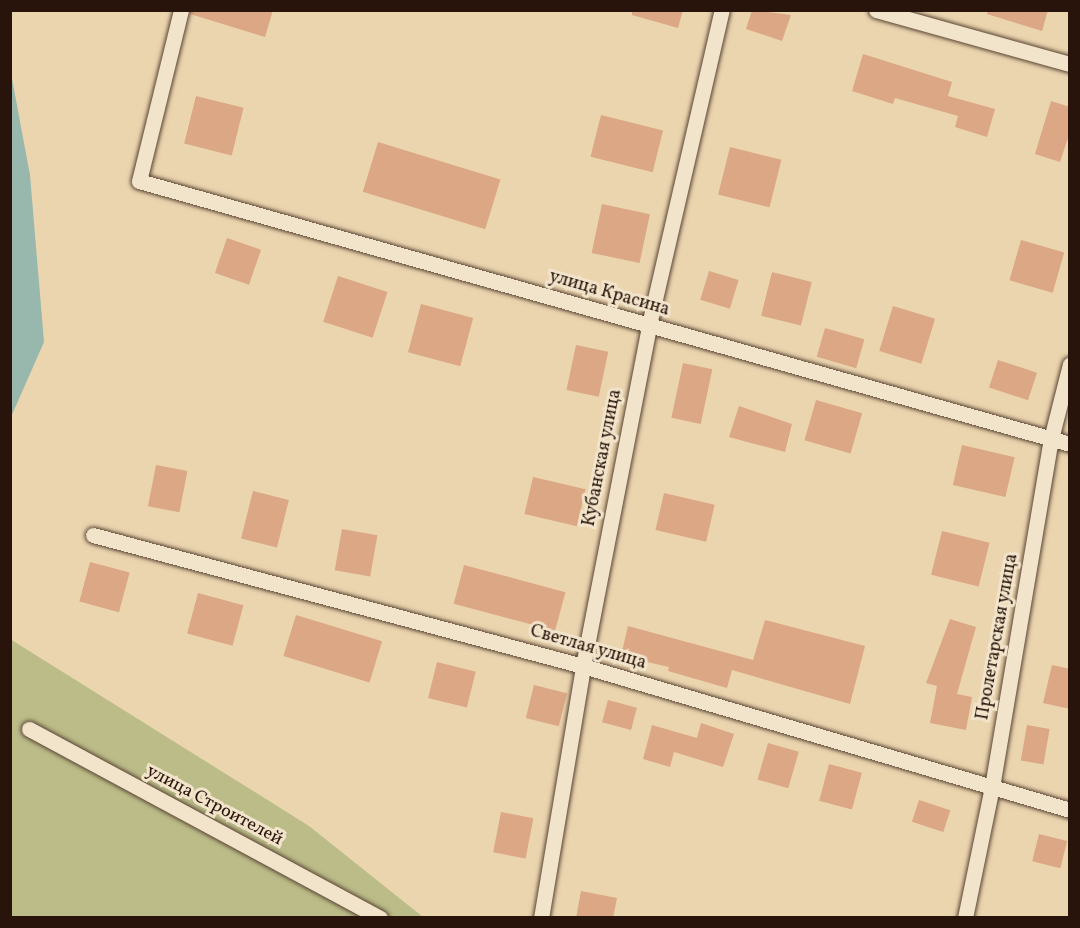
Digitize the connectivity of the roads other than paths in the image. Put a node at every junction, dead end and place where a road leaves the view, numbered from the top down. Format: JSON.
{"nodes":[{"id":1,"x":181,"y":10,"type":"edge"},
{"id":2,"x":722,"y":10,"type":"edge"},
{"id":3,"x":876,"y":10,"type":"edge"},
{"id":4,"x":1070,"y":64,"type":"edge"},
{"id":5,"x":649,"y":325,"type":"junction"},
{"id":6,"x":1070,"y":364,"type":"edge"},
{"id":7,"x":1051,"y":439,"type":"junction"},
{"id":8,"x":1070,"y":444,"type":"edge"},
{"id":9,"x":93,"y":535,"type":"dead end"},
{"id":10,"x":582,"y":666,"type":"junction"},
{"id":11,"x":29,"y":729,"type":"dead end"},
{"id":12,"x":992,"y":787,"type":"junction"},
{"id":13,"x":1070,"y":810,"type":"edge"},
{"id":14,"x":380,"y":918,"type":"edge"},
{"id":15,"x":541,"y":918,"type":"edge"},
{"id":16,"x":965,"y":918,"type":"edge"}],
"edges":[{"from":1,"to":5,"type":"street","name":"улица Красина"},
{"from":2,"to":5,"type":"street","name":"Кубанская улица"},
{"from":3,"to":4,"type":"street"},
{"from":5,"to":7,"type":"street","name":"улица Красина"},
{"from":5,"to":10,"type":"street","name":"Кубанская улица"},
{"from":6,"to":7,"type":"street","name":"Пролетарская улица"},
{"from":7,"to":8,"type":"street","name":"улица Красина"},
{"from":7,"to":12,"type":"street","name":"Пролетарская улица"},
{"from":9,"to":10,"type":"street","name":"Светлая улица"},
{"from":10,"to":12,"type":"street","name":"Светлая улица"},
{"from":10,"to":15,"type":"street","name":"Кубанская улица"},
{"from":11,"to":14,"type":"street","name":"улица Строителей"},
{"from":12,"to":13,"type":"street","name":"Светлая улица"},
{"from":12,"to":16,"type":"street","name":"Пролетарская улица"}]}
